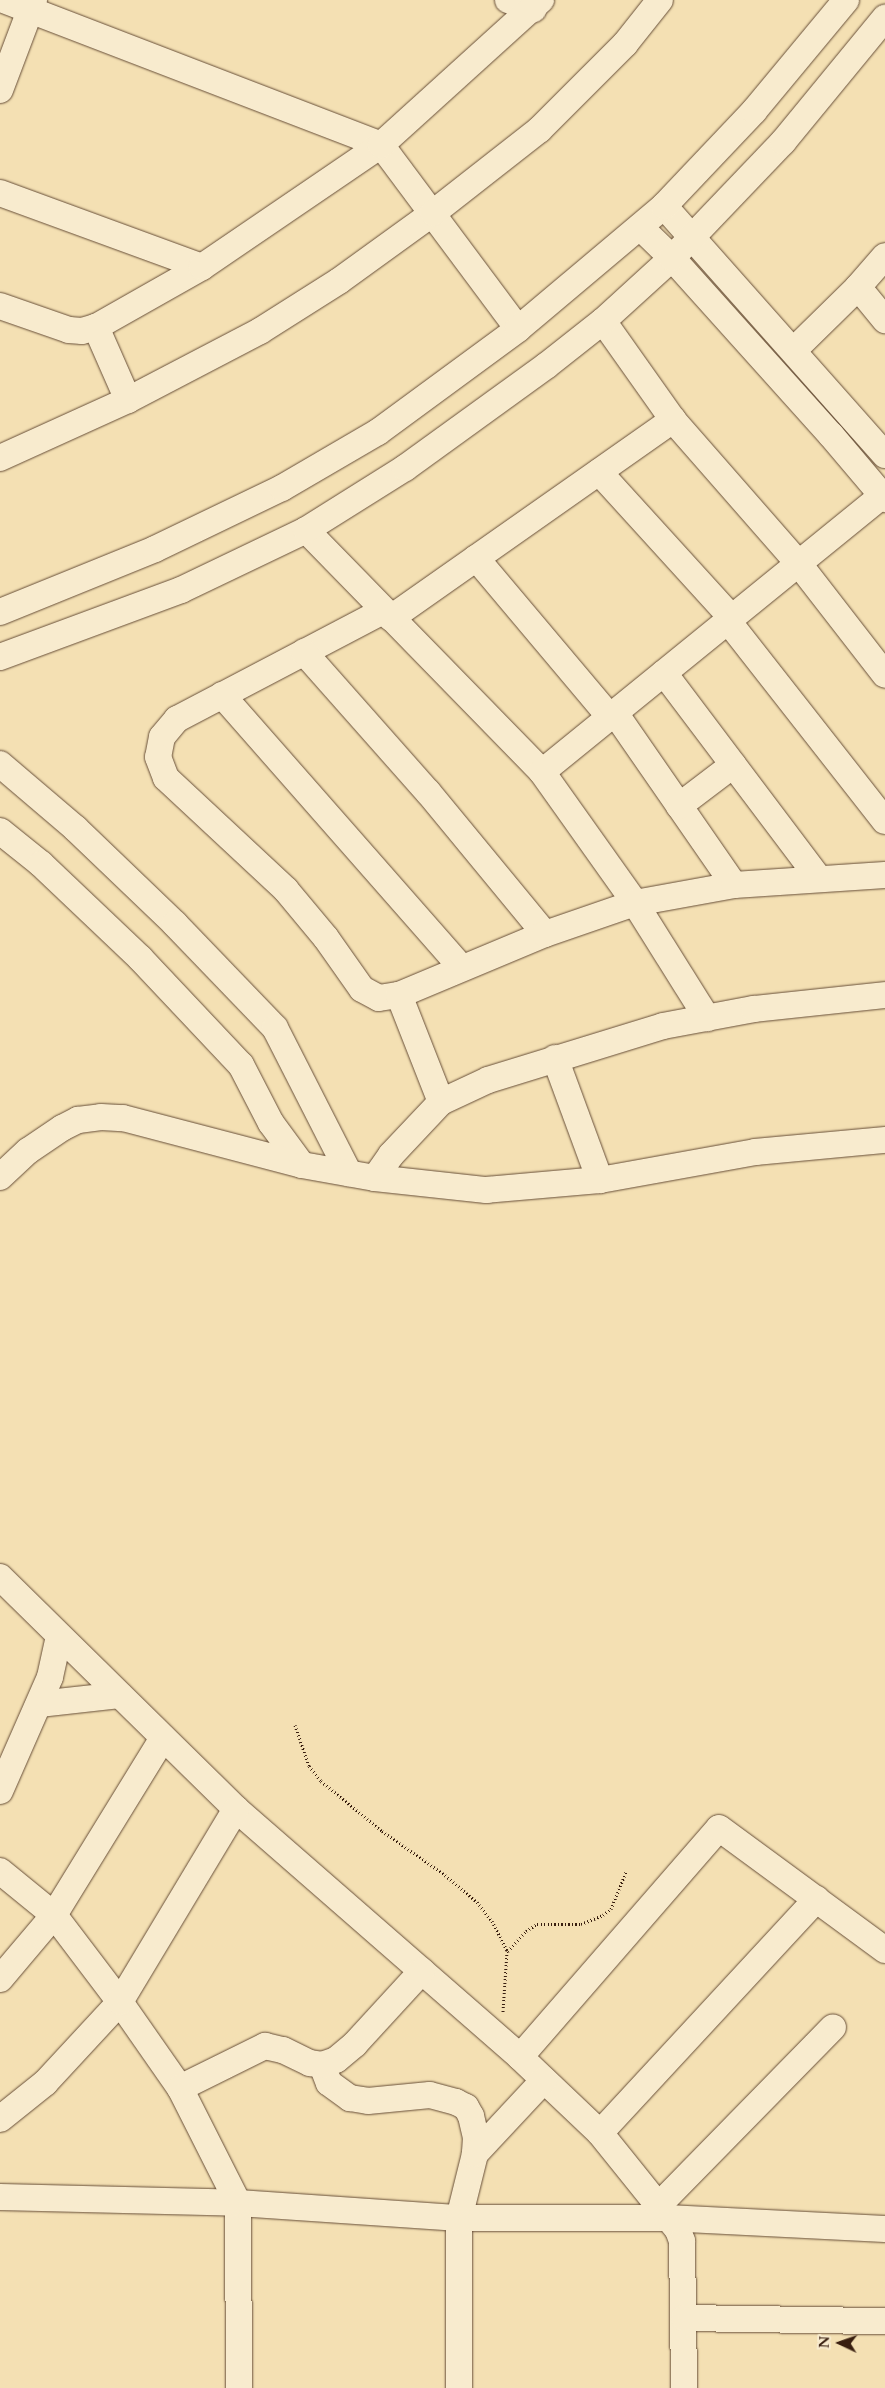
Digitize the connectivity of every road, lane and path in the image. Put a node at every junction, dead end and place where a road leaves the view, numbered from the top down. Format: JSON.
{"nodes":[{"id":1,"x":4,"y":0,"type":"edge"},
{"id":2,"x":508,"y":0,"type":"edge"},
{"id":3,"x":660,"y":0,"type":"edge"},
{"id":4,"x":846,"y":0,"type":"edge"},
{"id":5,"x":32,"y":5,"type":"edge"},
{"id":6,"x":537,"y":5,"type":"edge"},
{"id":7,"x":885,"y":18,"type":"edge"},
{"id":8,"x":0,"y":90,"type":"edge"},
{"id":9,"x":381,"y":145,"type":"junction"},
{"id":10,"x":0,"y":193,"type":"edge"},
{"id":11,"x":664,"y":206,"type":"junction"},
{"id":12,"x":433,"y":213,"type":"junction"},
{"id":13,"x":640,"y":227,"type":"junction"},
{"id":14,"x":692,"y":238,"type":"junction"},
{"id":15,"x":885,"y":256,"type":"edge"},
{"id":16,"x":672,"y":258,"type":"junction"},
{"id":17,"x":202,"y":267,"type":"junction"},
{"id":18,"x":858,"y":287,"type":"junction"},
{"id":19,"x":0,"y":306,"type":"edge"},
{"id":20,"x":885,"y":320,"type":"edge"},
{"id":21,"x":602,"y":321,"type":"junction"},
{"id":22,"x":96,"y":327,"type":"junction"},
{"id":23,"x":518,"y":329,"type":"junction"},
{"id":24,"x":794,"y":350,"type":"junction"},
{"id":25,"x":128,"y":400,"type":"junction"},
{"id":26,"x":673,"y":420,"type":"junction"},
{"id":27,"x":885,"y":454,"type":"edge"},
{"id":28,"x":0,"y":458,"type":"edge"},
{"id":29,"x":599,"y":472,"type":"junction"},
{"id":30,"x":884,"y":498,"type":"edge"},
{"id":31,"x":306,"y":530,"type":"junction"},
{"id":32,"x":476,"y":558,"type":"junction"},
{"id":33,"x":799,"y":564,"type":"junction"},
{"id":34,"x":0,"y":612,"type":"edge"},
{"id":35,"x":387,"y":615,"type":"junction"},
{"id":36,"x":730,"y":620,"type":"junction"},
{"id":37,"x":304,"y":652,"type":"junction"},
{"id":38,"x":0,"y":657,"type":"edge"},
{"id":39,"x":664,"y":673,"type":"junction"},
{"id":40,"x":885,"y":675,"type":"edge"},
{"id":41,"x":222,"y":695,"type":"junction"},
{"id":42,"x":612,"y":715,"type":"junction"},
{"id":43,"x":0,"y":764,"type":"edge"},
{"id":44,"x":733,"y":765,"type":"junction"},
{"id":45,"x":542,"y":772,"type":"junction"},
{"id":46,"x":679,"y":806,"type":"junction"},
{"id":47,"x":885,"y":821,"type":"edge"},
{"id":48,"x":0,"y":831,"type":"edge"},
{"id":49,"x":885,"y":875,"type":"edge"},
{"id":50,"x":819,"y":879,"type":"junction"},
{"id":51,"x":734,"y":885,"type":"junction"},
{"id":52,"x":635,"y":903,"type":"junction"},
{"id":53,"x":545,"y":934,"type":"junction"},
{"id":54,"x":462,"y":968,"type":"junction"},
{"id":55,"x":399,"y":995,"type":"junction"},
{"id":56,"x":885,"y":995,"type":"edge"},
{"id":57,"x":707,"y":1018,"type":"junction"},
{"id":58,"x":555,"y":1058,"type":"junction"},
{"id":59,"x":441,"y":1102,"type":"junction"},
{"id":60,"x":885,"y":1140,"type":"edge"},
{"id":61,"x":302,"y":1165,"type":"junction"},
{"id":62,"x":349,"y":1173,"type":"junction"},
{"id":63,"x":0,"y":1177,"type":"edge"},
{"id":64,"x":375,"y":1178,"type":"junction"},
{"id":65,"x":600,"y":1180,"type":"junction"},
{"id":66,"x":0,"y":1577,"type":"edge"},
{"id":67,"x":58,"y":1636,"type":"junction"},
{"id":68,"x":120,"y":1695,"type":"junction"},
{"id":69,"x":39,"y":1704,"type":"junction"},
{"id":70,"x":295,"y":1725,"type":"dead end"},
{"id":71,"x":162,"y":1738,"type":"junction"},
{"id":72,"x":0,"y":1791,"type":"edge"},
{"id":73,"x":236,"y":1809,"type":"junction"},
{"id":74,"x":0,"y":1870,"type":"edge"},
{"id":75,"x":626,"y":1872,"type":"dead end"},
{"id":76,"x":817,"y":1899,"type":"junction"},
{"id":77,"x":54,"y":1915,"type":"junction"},
{"id":78,"x":885,"y":1950,"type":"edge"},
{"id":79,"x":507,"y":1951,"type":"junction"},
{"id":80,"x":422,"y":1971,"type":"junction"},
{"id":81,"x":0,"y":1979,"type":"edge"},
{"id":82,"x":120,"y":2002,"type":"junction"},
{"id":83,"x":833,"y":2027,"type":"dead end"},
{"id":84,"x":500,"y":2039,"type":"junction"},
{"id":85,"x":520,"y":2057,"type":"junction"},
{"id":86,"x":322,"y":2065,"type":"junction"},
{"id":87,"x":544,"y":2080,"type":"junction"},
{"id":88,"x":180,"y":2088,"type":"junction"},
{"id":89,"x":0,"y":2119,"type":"edge"},
{"id":90,"x":600,"y":2133,"type":"junction"},
{"id":91,"x":475,"y":2154,"type":"junction"},
{"id":92,"x":0,"y":2197,"type":"edge"},
{"id":93,"x":238,"y":2203,"type":"junction"},
{"id":94,"x":663,"y":2212,"type":"junction"},
{"id":95,"x":459,"y":2218,"type":"junction"},
{"id":96,"x":885,"y":2229,"type":"edge"},
{"id":97,"x":684,"y":2318,"type":"junction"},
{"id":98,"x":885,"y":2321,"type":"edge"},
{"id":99,"x":239,"y":2388,"type":"edge"},
{"id":100,"x":459,"y":2388,"type":"edge"},
{"id":101,"x":684,"y":2388,"type":"edge"}],
"edges":[{"from":1,"to":5,"type":"street"},
{"from":2,"to":6,"type":"street"},
{"from":3,"to":12,"type":"street"},
{"from":4,"to":11,"type":"street"},
{"from":5,"to":8,"type":"street"},
{"from":5,"to":9,"type":"street"},
{"from":6,"to":9,"type":"street"},
{"from":7,"to":14,"type":"street"},
{"from":9,"to":12,"type":"street"},
{"from":9,"to":17,"type":"street"},
{"from":10,"to":17,"type":"street"},
{"from":11,"to":13,"type":"street"},
{"from":11,"to":14,"type":"street"},
{"from":12,"to":23,"type":"street"},
{"from":12,"to":25,"type":"street"},
{"from":13,"to":16,"type":"street"},
{"from":13,"to":23,"type":"street"},
{"from":14,"to":16,"type":"street"},
{"from":14,"to":24,"type":"street"},
{"from":15,"to":18,"type":"street"},
{"from":16,"to":21,"type":"street"},
{"from":16,"to":30,"type":"street"},
{"from":17,"to":22,"type":"street"},
{"from":18,"to":20,"type":"street"},
{"from":18,"to":24,"type":"street"},
{"from":19,"to":22,"type":"street"},
{"from":21,"to":26,"type":"street"},
{"from":21,"to":31,"type":"street"},
{"from":22,"to":25,"type":"street"},
{"from":23,"to":34,"type":"street"},
{"from":24,"to":27,"type":"street"},
{"from":25,"to":28,"type":"street"},
{"from":26,"to":29,"type":"street"},
{"from":26,"to":33,"type":"street"},
{"from":29,"to":32,"type":"street"},
{"from":29,"to":36,"type":"street"},
{"from":30,"to":33,"type":"street"},
{"from":31,"to":35,"type":"street"},
{"from":31,"to":38,"type":"street"},
{"from":32,"to":35,"type":"street"},
{"from":32,"to":42,"type":"street"},
{"from":33,"to":36,"type":"street"},
{"from":33,"to":40,"type":"street"},
{"from":35,"to":37,"type":"street"},
{"from":35,"to":45,"type":"street"},
{"from":36,"to":39,"type":"street"},
{"from":36,"to":47,"type":"street"},
{"from":37,"to":41,"type":"street"},
{"from":37,"to":53,"type":"street"},
{"from":39,"to":42,"type":"street"},
{"from":39,"to":44,"type":"street"},
{"from":41,"to":54,"type":"street"},
{"from":41,"to":55,"type":"street"},
{"from":42,"to":45,"type":"street"},
{"from":42,"to":46,"type":"street"},
{"from":43,"to":62,"type":"street"},
{"from":44,"to":46,"type":"street"},
{"from":44,"to":50,"type":"street"},
{"from":45,"to":52,"type":"street"},
{"from":46,"to":51,"type":"street"},
{"from":48,"to":61,"type":"street"},
{"from":49,"to":50,"type":"street"},
{"from":50,"to":51,"type":"street"},
{"from":51,"to":52,"type":"street"},
{"from":52,"to":53,"type":"street"},
{"from":52,"to":57,"type":"street"},
{"from":53,"to":54,"type":"street"},
{"from":54,"to":55,"type":"street"},
{"from":55,"to":59,"type":"street"},
{"from":56,"to":57,"type":"street"},
{"from":57,"to":58,"type":"street"},
{"from":58,"to":59,"type":"street"},
{"from":58,"to":65,"type":"street"},
{"from":59,"to":64,"type":"street"},
{"from":60,"to":65,"type":"street"},
{"from":61,"to":62,"type":"street"},
{"from":61,"to":63,"type":"street"},
{"from":62,"to":64,"type":"street"},
{"from":64,"to":65,"type":"street"},
{"from":66,"to":67,"type":"street"},
{"from":67,"to":68,"type":"street"},
{"from":67,"to":69,"type":"street"},
{"from":68,"to":69,"type":"street"},
{"from":68,"to":71,"type":"street"},
{"from":69,"to":72,"type":"street"},
{"from":70,"to":79,"type":"path"},
{"from":71,"to":73,"type":"street"},
{"from":71,"to":77,"type":"street"},
{"from":73,"to":80,"type":"street"},
{"from":73,"to":82,"type":"street"},
{"from":74,"to":77,"type":"street"},
{"from":75,"to":79,"type":"path"},
{"from":76,"to":78,"type":"street"},
{"from":76,"to":85,"type":"street"},
{"from":76,"to":90,"type":"street"},
{"from":77,"to":81,"type":"street"},
{"from":77,"to":82,"type":"street"},
{"from":79,"to":84,"type":"path"},
{"from":80,"to":84,"type":"street"},
{"from":80,"to":86,"type":"street"},
{"from":82,"to":88,"type":"street"},
{"from":82,"to":89,"type":"street"},
{"from":83,"to":94,"type":"street"},
{"from":84,"to":85,"type":"street"},
{"from":85,"to":87,"type":"street"},
{"from":86,"to":88,"type":"street"},
{"from":86,"to":91,"type":"street"},
{"from":87,"to":90,"type":"street"},
{"from":87,"to":91,"type":"street"},
{"from":88,"to":93,"type":"street"},
{"from":90,"to":94,"type":"street"},
{"from":91,"to":95,"type":"street"},
{"from":92,"to":93,"type":"street"},
{"from":93,"to":95,"type":"street"},
{"from":93,"to":99,"type":"street"},
{"from":94,"to":95,"type":"street"},
{"from":94,"to":96,"type":"street"},
{"from":94,"to":97,"type":"street"},
{"from":95,"to":100,"type":"street"},
{"from":97,"to":98,"type":"street"},
{"from":97,"to":101,"type":"street"}]}
